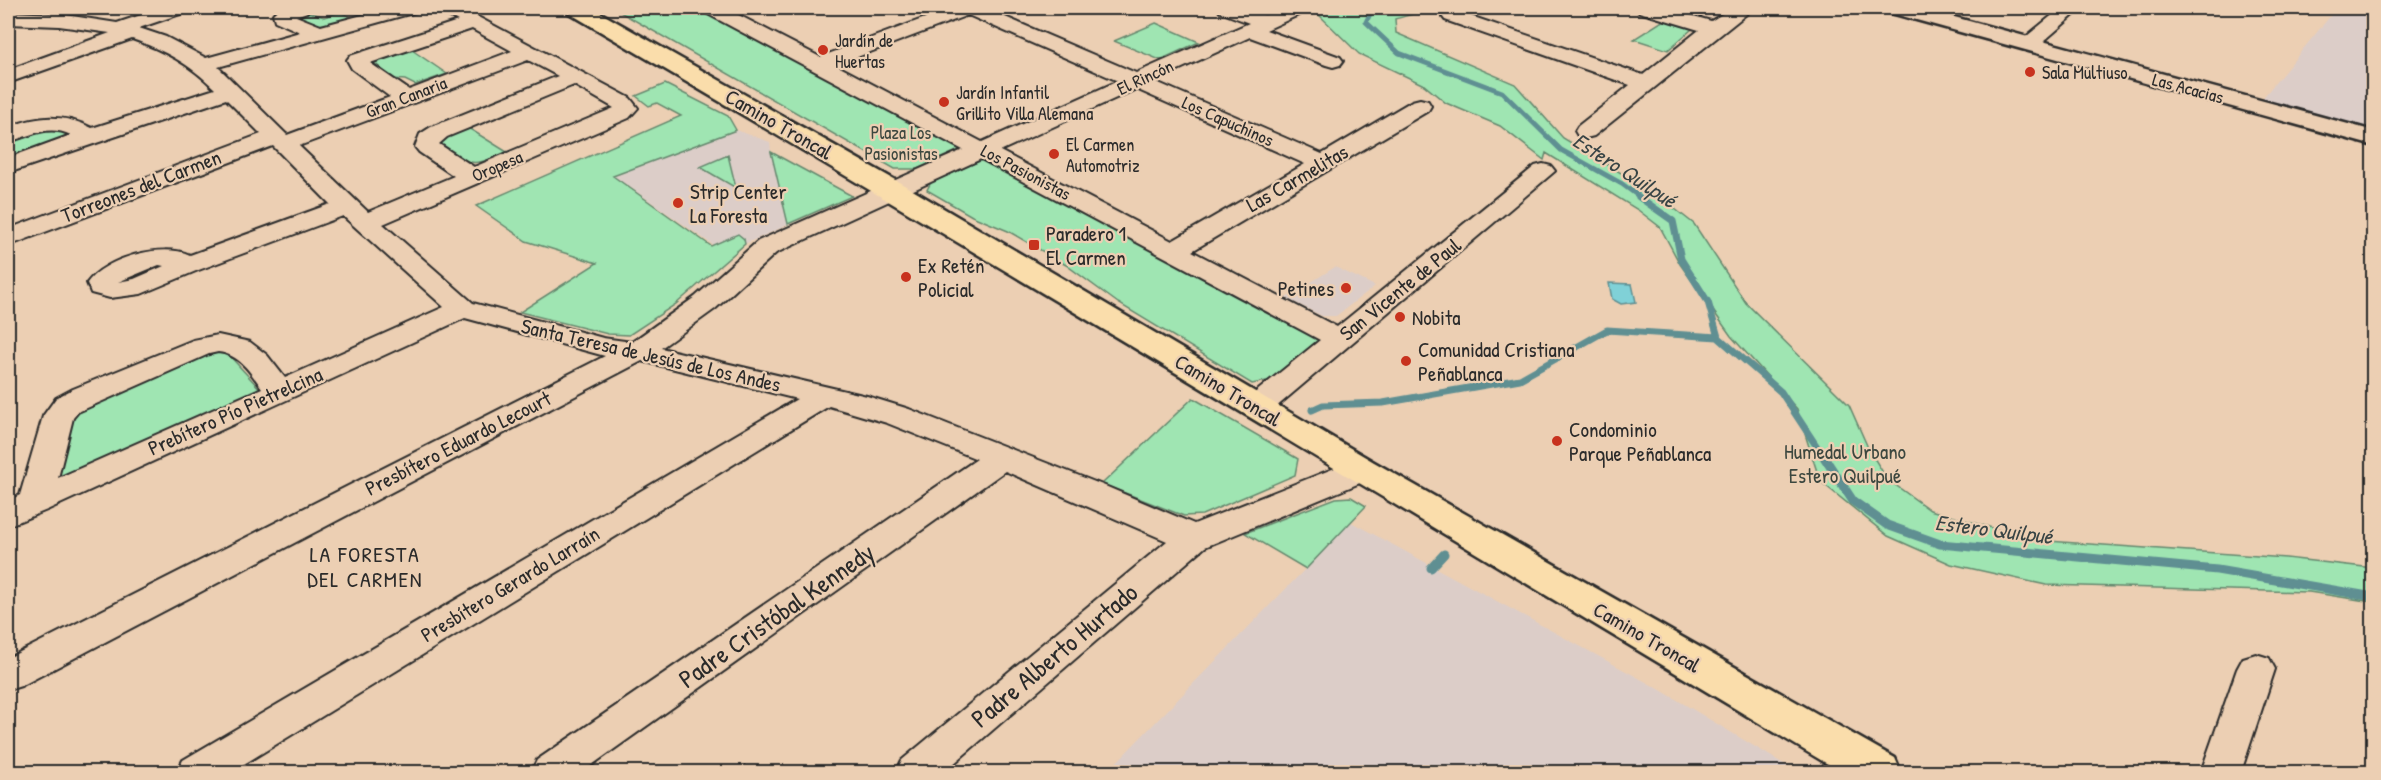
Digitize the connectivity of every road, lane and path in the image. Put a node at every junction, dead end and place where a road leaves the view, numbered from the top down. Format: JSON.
{"nodes":[{"id":1,"x":54,"y":8,"type":"edge"},
{"id":2,"x":179,"y":8,"type":"edge"},
{"id":3,"x":300,"y":8,"type":"edge"},
{"id":4,"x":409,"y":8,"type":"edge"},
{"id":5,"x":448,"y":8,"type":"edge"},
{"id":6,"x":577,"y":8,"type":"edge"},
{"id":7,"x":711,"y":8,"type":"edge"},
{"id":8,"x":969,"y":8,"type":"edge"},
{"id":9,"x":1227,"y":8,"type":"edge"},
{"id":10,"x":1298,"y":8,"type":"edge"},
{"id":11,"x":1646,"y":8,"type":"edge"},
{"id":12,"x":1744,"y":8,"type":"edge"},
{"id":13,"x":1899,"y":8,"type":"edge"},
{"id":14,"x":2072,"y":8,"type":"edge"},
{"id":15,"x":1452,"y":16,"type":"dead end"},
{"id":16,"x":8,"y":18,"type":"edge"},
{"id":17,"x":30,"y":18,"type":"junction"},
{"id":18,"x":475,"y":22,"type":"junction"},
{"id":19,"x":1257,"y":26,"type":"junction"},
{"id":20,"x":1714,"y":28,"type":"junction"},
{"id":21,"x":125,"y":31,"type":"junction"},
{"id":22,"x":320,"y":33,"type":"junction"},
{"id":23,"x":2029,"y":44,"type":"junction"},
{"id":24,"x":530,"y":52,"type":"junction"},
{"id":25,"x":357,"y":60,"type":"junction"},
{"id":26,"x":1333,"y":61,"type":"dead end"},
{"id":27,"x":335,"y":64,"type":"dead end"},
{"id":28,"x":820,"y":64,"type":"junction"},
{"id":29,"x":203,"y":65,"type":"junction"},
{"id":30,"x":8,"y":77,"type":"edge"},
{"id":31,"x":575,"y":77,"type":"junction"},
{"id":32,"x":1137,"y":81,"type":"junction"},
{"id":33,"x":1646,"y":83,"type":"junction"},
{"id":34,"x":229,"y":91,"type":"junction"},
{"id":35,"x":406,"y":98,"type":"junction"},
{"id":36,"x":1420,"y":106,"type":"dead end"},
{"id":37,"x":1586,"y":131,"type":"dead end"},
{"id":38,"x":8,"y":135,"type":"edge"},
{"id":39,"x":90,"y":136,"type":"junction"},
{"id":40,"x":2373,"y":139,"type":"edge"},
{"id":41,"x":279,"y":140,"type":"junction"},
{"id":42,"x":985,"y":150,"type":"junction"},
{"id":43,"x":1323,"y":163,"type":"junction"},
{"id":44,"x":8,"y":165,"type":"edge"},
{"id":45,"x":1543,"y":171,"type":"dead end"},
{"id":46,"x":472,"y":177,"type":"junction"},
{"id":47,"x":894,"y":191,"type":"junction"},
{"id":48,"x":356,"y":214,"type":"junction"},
{"id":49,"x":8,"y":238,"type":"edge"},
{"id":50,"x":1173,"y":250,"type":"junction"},
{"id":51,"x":187,"y":265,"type":"dead end"},
{"id":52,"x":463,"y":309,"type":"junction"},
{"id":53,"x":1340,"y":339,"type":"junction"},
{"id":54,"x":638,"y":351,"type":"junction"},
{"id":55,"x":280,"y":391,"type":"junction"},
{"id":56,"x":824,"y":396,"type":"junction"},
{"id":57,"x":1257,"y":407,"type":"junction"},
{"id":58,"x":1001,"y":458,"type":"junction"},
{"id":59,"x":1361,"y":470,"type":"junction"},
{"id":60,"x":21,"y":508,"type":"edge"},
{"id":61,"x":1192,"y":538,"type":"junction"},
{"id":62,"x":2256,"y":669,"type":"dead end"},
{"id":63,"x":8,"y":675,"type":"edge"},
{"id":64,"x":197,"y":772,"type":"edge"},
{"id":65,"x":551,"y":772,"type":"edge"},
{"id":66,"x":916,"y":772,"type":"edge"},
{"id":67,"x":1879,"y":772,"type":"edge"},
{"id":68,"x":2221,"y":772,"type":"edge"}],
"edges":[{"from":1,"to":17,"type":"street"},
{"from":2,"to":21,"type":"street"},
{"from":3,"to":22,"type":"street"},
{"from":4,"to":22,"type":"street"},
{"from":5,"to":18,"type":"street"},
{"from":6,"to":47,"type":"main road","name":"Camino Troncal"},
{"from":7,"to":28,"type":"street","name":"Los Pasionistas"},
{"from":8,"to":28,"type":"street"},
{"from":8,"to":32,"type":"street","name":"Los Capuchinos"},
{"from":9,"to":19,"type":"street"},
{"from":10,"to":19,"type":"street","name":"El Rincón"},
{"from":11,"to":20,"type":"street"},
{"from":12,"to":20,"type":"street"},
{"from":13,"to":23,"type":"street","name":"Las Acacias"},
{"from":14,"to":23,"type":"street"},
{"from":15,"to":33,"type":"street"},
{"from":16,"to":17,"type":"street","name":"Santa Teresa de Jesús de Los Andes"},
{"from":17,"to":21,"type":"street","name":"Santa Teresa de Jesús de Los Andes"},
{"from":18,"to":24,"type":"street"},
{"from":18,"to":25,"type":"street"},
{"from":19,"to":26,"type":"street"},
{"from":19,"to":32,"type":"street","name":"El Rincón"},
{"from":20,"to":33,"type":"street"},
{"from":21,"to":29,"type":"street","name":"Santa Teresa de Jesús de Los Andes"},
{"from":21,"to":30,"type":"street"},
{"from":22,"to":29,"type":"street"},
{"from":23,"to":40,"type":"street","name":"Las Acacias"},
{"from":24,"to":31,"type":"street"},
{"from":24,"to":35,"type":"street","name":"Gran Canaria"},
{"from":25,"to":27,"type":"street"},
{"from":25,"to":35,"type":"street"},
{"from":28,"to":42,"type":"street","name":"Los Pasionistas"},
{"from":29,"to":34,"type":"street","name":"Santa Teresa de Jesús de Los Andes"},
{"from":31,"to":46,"type":"street"},
{"from":31,"to":46,"type":"street","name":"Oropesa"},
{"from":32,"to":42,"type":"street","name":"El Rincón"},
{"from":32,"to":43,"type":"street","name":"Los Capuchinos"},
{"from":33,"to":37,"type":"street"},
{"from":34,"to":39,"type":"street"},
{"from":34,"to":41,"type":"street","name":"Santa Teresa de Jesús de Los Andes"},
{"from":35,"to":41,"type":"street","name":"Gran Canaria"},
{"from":36,"to":43,"type":"street","name":"Las Carmelitas"},
{"from":38,"to":39,"type":"street"},
{"from":39,"to":44,"type":"street"},
{"from":41,"to":48,"type":"street","name":"Santa Teresa de Jesús de Los Andes"},
{"from":41,"to":49,"type":"street","name":"Torreones del Carmen"},
{"from":42,"to":47,"type":"street","name":"El Rincón"},
{"from":42,"to":50,"type":"street","name":"Los Pasionistas"},
{"from":43,"to":50,"type":"street","name":"Las Carmelitas"},
{"from":45,"to":53,"type":"street","name":"San Vicente de Paul"},
{"from":46,"to":48,"type":"street","name":"Oropesa"},
{"from":47,"to":54,"type":"street","name":"Presbítero Eduardo Lecourt"},
{"from":47,"to":57,"type":"main road","name":"Camino Troncal"},
{"from":48,"to":51,"type":"street","name":"Oropesa"},
{"from":48,"to":52,"type":"street","name":"Santa Teresa de Jesús de Los Andes"},
{"from":50,"to":53,"type":"street","name":"Los Pasionistas"},
{"from":52,"to":54,"type":"street","name":"Santa Teresa de Jesús de Los Andes"},
{"from":52,"to":55,"type":"street","name":"Prebítero Pío Pietrelcina"},
{"from":53,"to":57,"type":"street","name":"San Vicente de Paul"},
{"from":54,"to":56,"type":"street","name":"Santa Teresa de Jesús de Los Andes"},
{"from":54,"to":63,"type":"street","name":"Presbítero Eduardo Lecourt"},
{"from":55,"to":60,"type":"street","name":"Prebítero Pío Pietrelcina"},
{"from":55,"to":60,"type":"street"},
{"from":56,"to":58,"type":"street","name":"Santa Teresa de Jesús de Los Andes"},
{"from":56,"to":64,"type":"street","name":"Presbítero Gerardo Larraín"},
{"from":57,"to":59,"type":"main road","name":"Camino Troncal"},
{"from":58,"to":61,"type":"street","name":"Santa Teresa de Jesús de Los Andes"},
{"from":58,"to":65,"type":"street","name":"Padre Cristóbal Kennedy"},
{"from":59,"to":61,"type":"street"},
{"from":59,"to":67,"type":"main road","name":"Camino Troncal"},
{"from":61,"to":66,"type":"street","name":"Padre Alberto Hurtado"},
{"from":62,"to":68,"type":"street"}]}
